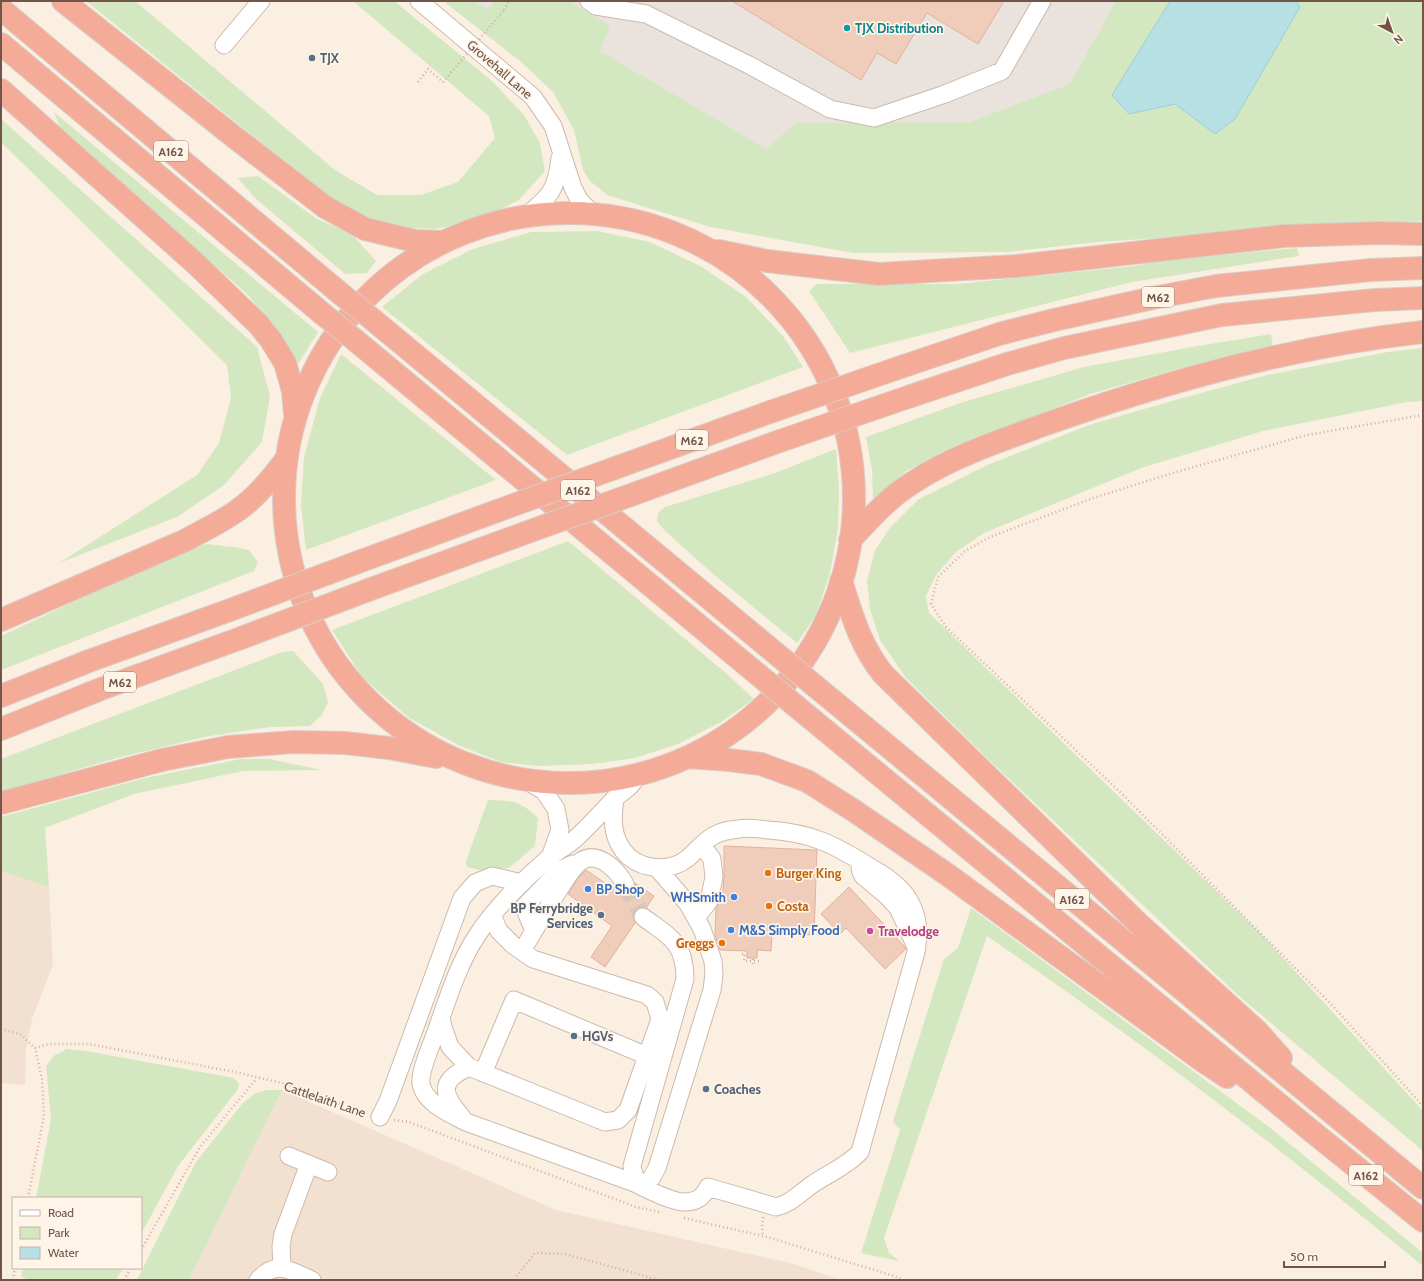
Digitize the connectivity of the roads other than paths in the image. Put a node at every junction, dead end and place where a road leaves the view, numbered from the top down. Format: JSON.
{"nodes":[{"id":1,"x":63,"y":1,"type":"edge"},
{"id":2,"x":261,"y":1,"type":"edge"},
{"id":3,"x":418,"y":1,"type":"edge"},
{"id":4,"x":589,"y":1,"type":"edge"},
{"id":5,"x":1042,"y":1,"type":"edge"},
{"id":6,"x":1,"y":9,"type":"edge"},
{"id":7,"x":1,"y":44,"type":"edge"},
{"id":8,"x":224,"y":45,"type":"dead end"},
{"id":9,"x":1,"y":90,"type":"edge"},
{"id":10,"x":561,"y":152,"type":"junction"},
{"id":11,"x":594,"y":215,"type":"junction"},
{"id":12,"x":525,"y":217,"type":"junction"},
{"id":13,"x":1423,"y":234,"type":"edge"},
{"id":14,"x":444,"y":242,"type":"junction"},
{"id":15,"x":708,"y":249,"type":"junction"},
{"id":16,"x":1423,"y":268,"type":"edge"},
{"id":17,"x":1423,"y":298,"type":"edge"},
{"id":18,"x":1423,"y":332,"type":"edge"},
{"id":19,"x":296,"y":417,"type":"junction"},
{"id":20,"x":287,"y":458,"type":"junction"},
{"id":21,"x":850,"y":540,"type":"junction"},
{"id":22,"x":841,"y":581,"type":"junction"},
{"id":23,"x":1,"y":620,"type":"edge"},
{"id":24,"x":1,"y":696,"type":"edge"},
{"id":25,"x":1,"y":729,"type":"edge"},
{"id":26,"x":686,"y":757,"type":"junction"},
{"id":27,"x":457,"y":760,"type":"junction"},
{"id":28,"x":640,"y":774,"type":"junction"},
{"id":29,"x":525,"y":780,"type":"junction"},
{"id":30,"x":615,"y":798,"type":"junction"},
{"id":31,"x":1,"y":803,"type":"edge"},
{"id":32,"x":702,"y":845,"type":"junction"},
{"id":33,"x":550,"y":857,"type":"junction"},
{"id":34,"x":657,"y":868,"type":"junction"},
{"id":35,"x":522,"y":883,"type":"junction"},
{"id":36,"x":625,"y":884,"type":"tunnel mouth"},
{"id":37,"x":492,"y":915,"type":"junction"},
{"id":38,"x":643,"y":917,"type":"tunnel mouth"},
{"id":39,"x":696,"y":918,"type":"junction"},
{"id":40,"x":522,"y":951,"type":"junction"},
{"id":41,"x":441,"y":1017,"type":"junction"},
{"id":42,"x":647,"y":1056,"type":"junction"},
{"id":43,"x":476,"y":1070,"type":"junction"},
{"id":44,"x":1330,"y":1112,"type":"junction"},
{"id":45,"x":380,"y":1117,"type":"road end"},
{"id":46,"x":466,"y":1122,"type":"junction"},
{"id":47,"x":1309,"y":1129,"type":"junction"},
{"id":48,"x":289,"y":1156,"type":"dead end"},
{"id":49,"x":309,"y":1164,"type":"junction"},
{"id":50,"x":328,"y":1172,"type":"dead end"},
{"id":51,"x":643,"y":1187,"type":"junction"},
{"id":52,"x":1423,"y":1188,"type":"edge"},
{"id":53,"x":1423,"y":1221,"type":"edge"},
{"id":54,"x":282,"y":1268,"type":"junction"},
{"id":55,"x":258,"y":1280,"type":"edge"},
{"id":56,"x":312,"y":1280,"type":"edge"}],
"edges":[{"from":1,"to":14,"type":"highway"},
{"from":2,"to":8,"type":"street"},
{"from":3,"to":10,"type":"street","name":"Grovehall Lane"},
{"from":4,"to":5,"type":"street"},
{"from":6,"to":44,"type":"highway","number":"A162","bridge":true},
{"from":7,"to":47,"type":"highway","number":"A162","bridge":true},
{"from":9,"to":19,"type":"highway"},
{"from":10,"to":11,"type":"street","name":"Grovehall Lane"},
{"from":10,"to":12,"type":"street","name":"Grovehall Lane"},
{"from":11,"to":12,"type":"highway"},
{"from":11,"to":15,"type":"highway"},
{"from":12,"to":14,"type":"highway"},
{"from":13,"to":15,"type":"highway"},
{"from":14,"to":19,"type":"highway"},
{"from":15,"to":21,"type":"highway"},
{"from":16,"to":24,"type":"highway","number":"M62","bridge":true},
{"from":17,"to":25,"type":"highway","number":"M62","bridge":true},
{"from":18,"to":21,"type":"highway"},
{"from":19,"to":20,"type":"highway"},
{"from":20,"to":23,"type":"highway"},
{"from":20,"to":27,"type":"highway"},
{"from":21,"to":22,"type":"highway"},
{"from":22,"to":26,"type":"highway"},
{"from":22,"to":44,"type":"highway"},
{"from":26,"to":28,"type":"highway"},
{"from":26,"to":47,"type":"highway"},
{"from":27,"to":29,"type":"highway"},
{"from":27,"to":31,"type":"highway"},
{"from":28,"to":29,"type":"highway"},
{"from":28,"to":30,"type":"street"},
{"from":29,"to":33,"type":"street"},
{"from":30,"to":33,"type":"street"},
{"from":30,"to":34,"type":"street"},
{"from":32,"to":34,"type":"street"},
{"from":32,"to":39,"type":"street"},
{"from":32,"to":51,"type":"street"},
{"from":33,"to":35,"type":"street"},
{"from":34,"to":39,"type":"street"},
{"from":35,"to":37,"type":"street"},
{"from":35,"to":45,"type":"street","name":"Cattlelaith Lane"},
{"from":36,"to":40,"type":"street"},
{"from":37,"to":40,"type":"street"},
{"from":37,"to":41,"type":"street"},
{"from":38,"to":51,"type":"street"},
{"from":39,"to":51,"type":"street"},
{"from":40,"to":42,"type":"street"},
{"from":41,"to":43,"type":"street"},
{"from":41,"to":46,"type":"street"},
{"from":42,"to":43,"type":"street"},
{"from":42,"to":43,"type":"street"},
{"from":43,"to":46,"type":"street"},
{"from":44,"to":52,"type":"highway","number":"A162"},
{"from":46,"to":51,"type":"street"},
{"from":47,"to":53,"type":"highway","number":"A162"},
{"from":48,"to":49,"type":"street"},
{"from":49,"to":50,"type":"street"},
{"from":49,"to":54,"type":"street"},
{"from":54,"to":55,"type":"street"},
{"from":54,"to":56,"type":"street"}]}
